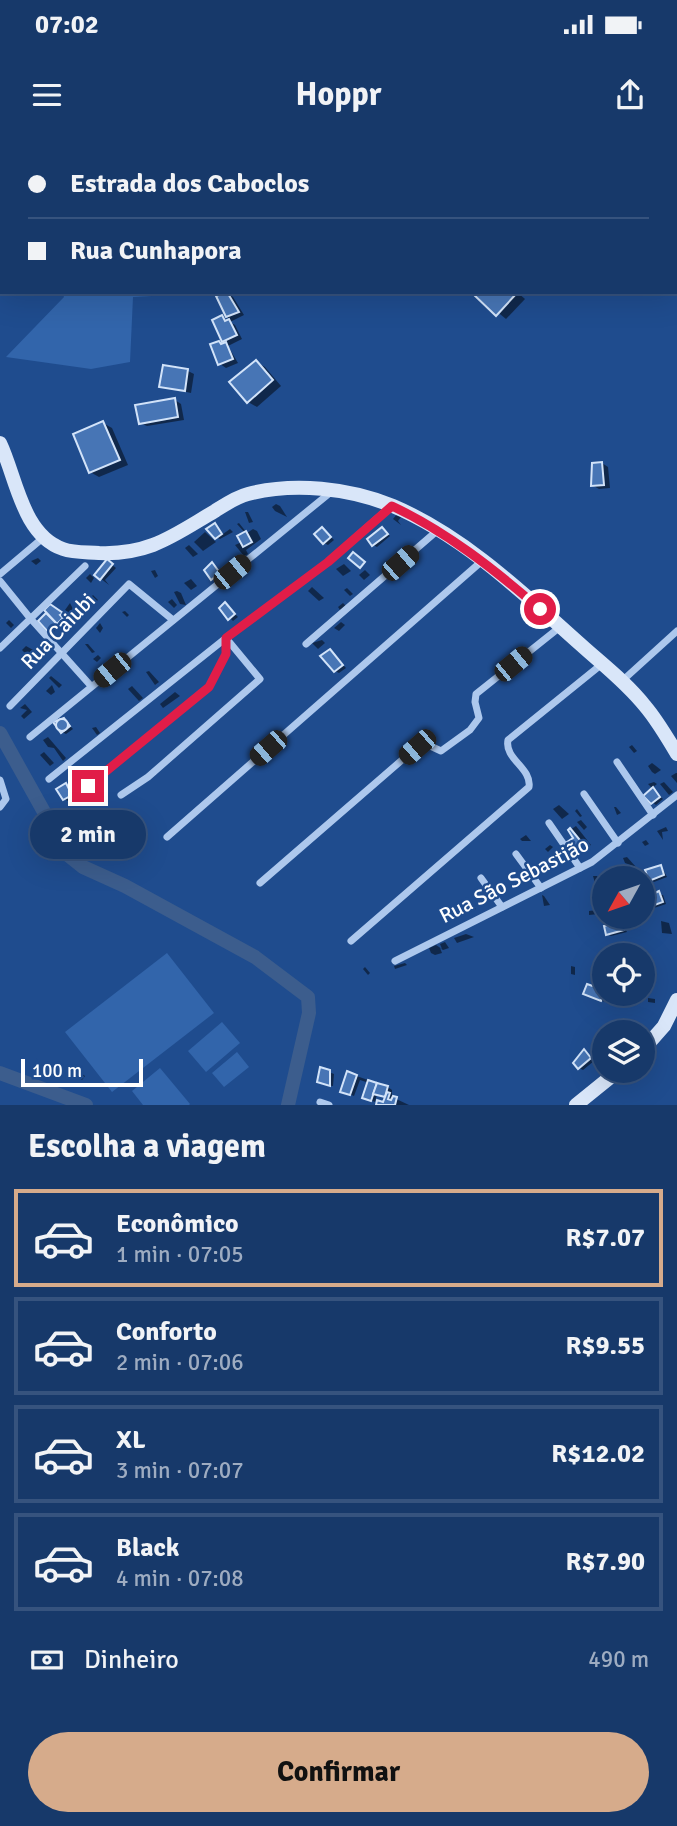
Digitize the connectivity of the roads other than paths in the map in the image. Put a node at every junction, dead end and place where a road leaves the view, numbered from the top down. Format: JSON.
{"nodes":[{"id":1,"x":0,"y":443,"type":"edge"},
{"id":2,"x":331,"y":492,"type":"junction"},
{"id":3,"x":392,"y":506,"type":"junction"},
{"id":4,"x":438,"y":530,"type":"junction"},
{"id":5,"x":44,"y":537,"type":"junction"},
{"id":6,"x":482,"y":561,"type":"junction"},
{"id":7,"x":85,"y":566,"type":"dead end"},
{"id":8,"x":0,"y":574,"type":"edge"},
{"id":9,"x":0,"y":581,"type":"edge"},
{"id":10,"x":30,"y":618,"type":"junction"},
{"id":11,"x":173,"y":620,"type":"junction"},
{"id":12,"x":560,"y":627,"type":"junction"},
{"id":13,"x":677,"y":631,"type":"edge"},
{"id":14,"x":226,"y":638,"type":"junction"},
{"id":15,"x":306,"y":644,"type":"dead end"},
{"id":16,"x":0,"y":648,"type":"edge"},
{"id":17,"x":62,"y":652,"type":"junction"},
{"id":18,"x":602,"y":664,"type":"junction"},
{"id":19,"x":622,"y":681,"type":"junction"},
{"id":20,"x":91,"y":686,"type":"junction"},
{"id":21,"x":10,"y":706,"type":"dead end"},
{"id":22,"x":30,"y":737,"type":"dead end"},
{"id":23,"x":677,"y":754,"type":"edge"},
{"id":24,"x":617,"y":762,"type":"dead end"},
{"id":25,"x":49,"y":779,"type":"dead end"},
{"id":26,"x":1,"y":783,"type":"edge"},
{"id":27,"x":88,"y":786,"type":"dead end"},
{"id":28,"x":121,"y":794,"type":"dead end"},
{"id":29,"x":584,"y":794,"type":"dead end"},
{"id":30,"x":677,"y":795,"type":"edge"},
{"id":31,"x":0,"y":807,"type":"edge"},
{"id":32,"x":653,"y":815,"type":"junction"},
{"id":33,"x":549,"y":823,"type":"dead end"},
{"id":34,"x":167,"y":837,"type":"dead end"},
{"id":35,"x":618,"y":843,"type":"junction"},
{"id":36,"x":516,"y":854,"type":"dead end"},
{"id":37,"x":580,"y":868,"type":"junction"},
{"id":38,"x":481,"y":878,"type":"dead end"},
{"id":39,"x":260,"y":883,"type":"dead end"},
{"id":40,"x":541,"y":888,"type":"junction"},
{"id":41,"x":502,"y":907,"type":"junction"},
{"id":42,"x":351,"y":941,"type":"dead end"},
{"id":43,"x":395,"y":961,"type":"dead end"},
{"id":44,"x":677,"y":1000,"type":"edge"},
{"id":45,"x":655,"y":1036,"type":"edge"},
{"id":46,"x":603,"y":1083,"type":"edge"},
{"id":47,"x":320,"y":1102,"type":"dead end"},
{"id":48,"x":330,"y":1105,"type":"edge"},
{"id":49,"x":576,"y":1105,"type":"edge"}],
"edges":[{"from":1,"to":5,"type":"street"},
{"from":2,"to":3,"type":"street"},
{"from":2,"to":5,"type":"street"},
{"from":2,"to":11,"type":"street"},
{"from":3,"to":4,"type":"street"},
{"from":3,"to":14,"type":"street"},
{"from":4,"to":6,"type":"street"},
{"from":4,"to":15,"type":"street"},
{"from":5,"to":8,"type":"street"},
{"from":6,"to":12,"type":"street"},
{"from":6,"to":34,"type":"street"},
{"from":7,"to":10,"type":"street"},
{"from":9,"to":10,"type":"street"},
{"from":10,"to":16,"type":"street"},
{"from":10,"to":17,"type":"street"},
{"from":11,"to":17,"type":"street","name":"Rua Caiubi"},
{"from":11,"to":20,"type":"street"},
{"from":12,"to":18,"type":"street"},
{"from":12,"to":39,"type":"street"},
{"from":13,"to":19,"type":"street"},
{"from":14,"to":25,"type":"street"},
{"from":14,"to":27,"type":"street"},
{"from":14,"to":28,"type":"street"},
{"from":17,"to":20,"type":"street"},
{"from":17,"to":21,"type":"street","name":"Rua Caiubi"},
{"from":18,"to":19,"type":"street"},
{"from":18,"to":42,"type":"street"},
{"from":19,"to":23,"type":"street"},
{"from":20,"to":22,"type":"street"},
{"from":24,"to":32,"type":"street"},
{"from":26,"to":31,"type":"street"},
{"from":29,"to":35,"type":"street"},
{"from":30,"to":32,"type":"street","name":"Rua São Sebastião"},
{"from":32,"to":35,"type":"street","name":"Rua São Sebastião"},
{"from":33,"to":37,"type":"street"},
{"from":35,"to":37,"type":"street","name":"Rua São Sebastião"},
{"from":36,"to":40,"type":"street"},
{"from":37,"to":40,"type":"street","name":"Rua São Sebastião"},
{"from":38,"to":41,"type":"street"},
{"from":40,"to":41,"type":"street","name":"Rua São Sebastião"},
{"from":41,"to":43,"type":"street","name":"Rua São Sebastião"},
{"from":44,"to":45,"type":"street"},
{"from":46,"to":49,"type":"street"},
{"from":47,"to":48,"type":"street"}]}
